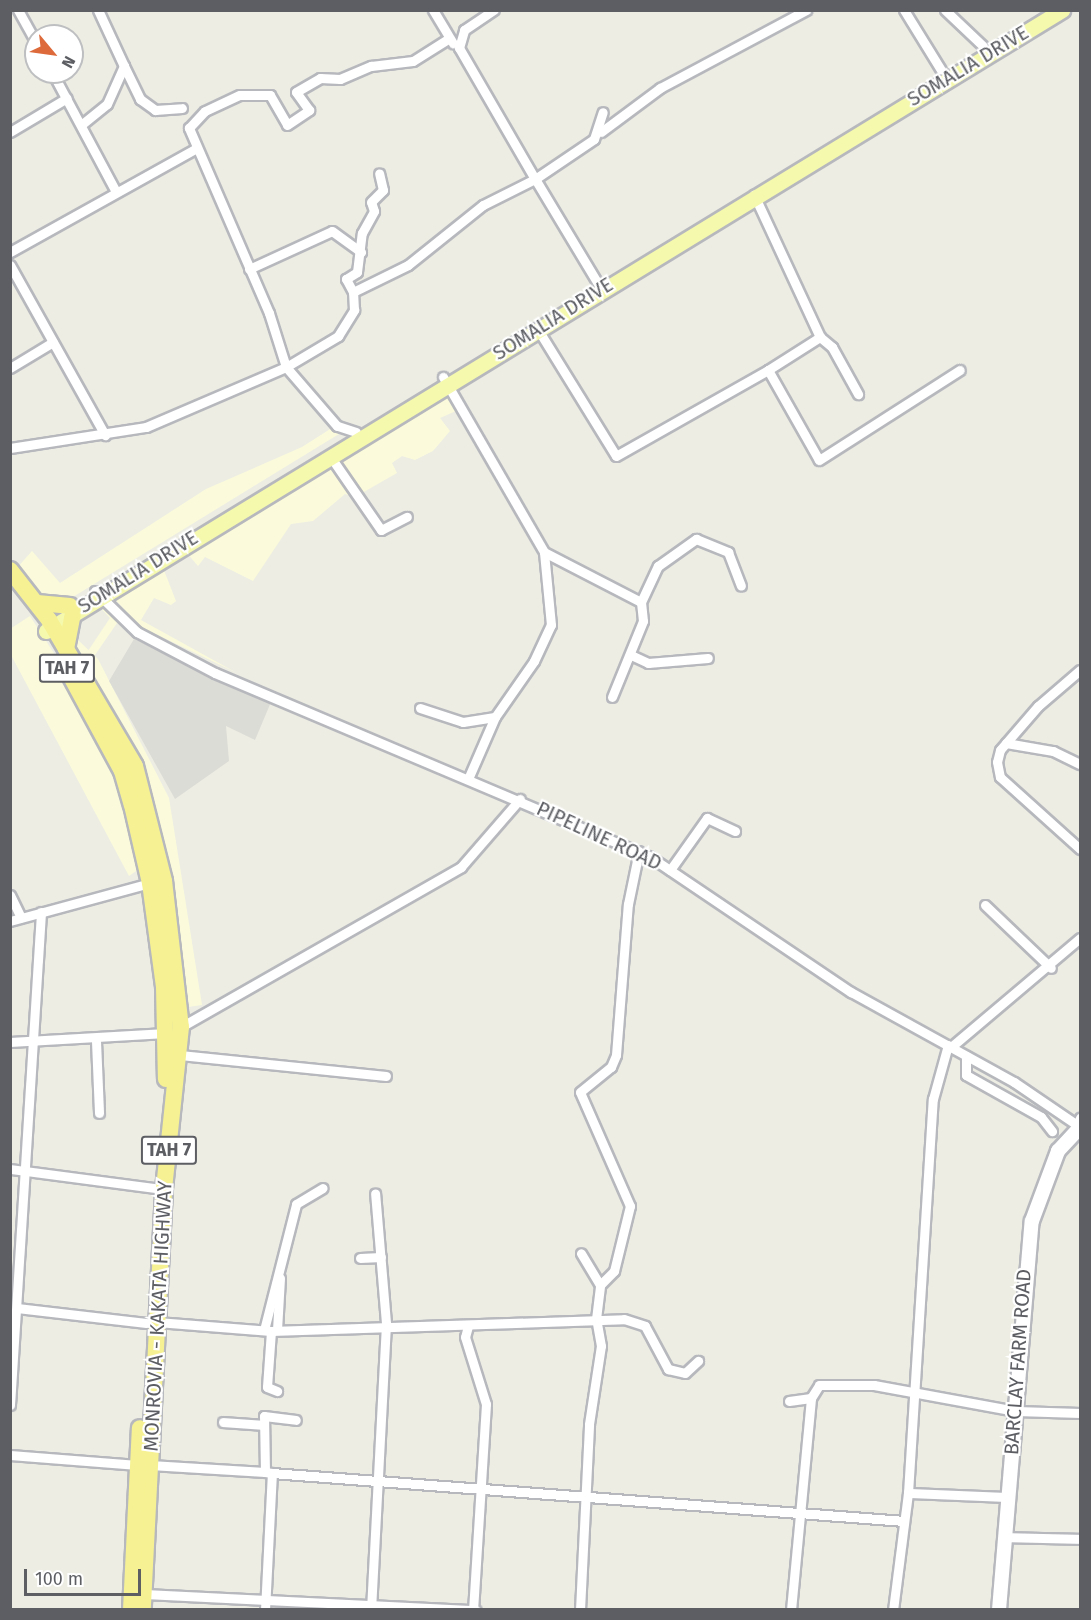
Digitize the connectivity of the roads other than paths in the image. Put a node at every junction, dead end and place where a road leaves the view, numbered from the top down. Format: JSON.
{"nodes":[{"id":1,"x":18,"y":10,"type":"edge"},
{"id":2,"x":28,"y":10,"type":"edge"},
{"id":3,"x":98,"y":10,"type":"edge"},
{"id":4,"x":433,"y":10,"type":"edge"},
{"id":5,"x":494,"y":10,"type":"edge"},
{"id":6,"x":806,"y":10,"type":"edge"},
{"id":7,"x":904,"y":10,"type":"edge"},
{"id":8,"x":945,"y":10,"type":"edge"},
{"id":9,"x":1041,"y":10,"type":"edge"},
{"id":10,"x":1062,"y":10,"type":"edge"},
{"id":11,"x":24,"y":21,"type":"junction"},
{"id":12,"x":26,"y":24,"type":"edge"},
{"id":13,"x":448,"y":39,"type":"junction"},
{"id":14,"x":983,"y":46,"type":"junction"},
{"id":15,"x":459,"y":48,"type":"junction"},
{"id":16,"x":124,"y":66,"type":"junction"},
{"id":17,"x":941,"y":70,"type":"junction"},
{"id":18,"x":59,"y":84,"type":"edge"},
{"id":19,"x":67,"y":98,"type":"junction"},
{"id":20,"x":182,"y":108,"type":"dead end"},
{"id":21,"x":603,"y":112,"type":"dead end"},
{"id":22,"x":81,"y":125,"type":"junction"},
{"id":23,"x":10,"y":132,"type":"edge"},
{"id":24,"x":601,"y":132,"type":"junction"},
{"id":25,"x":197,"y":148,"type":"junction"},
{"id":26,"x":379,"y":173,"type":"dead end"},
{"id":27,"x":535,"y":179,"type":"junction"},
{"id":28,"x":116,"y":192,"type":"junction"},
{"id":29,"x":754,"y":195,"type":"junction"},
{"id":30,"x":10,"y":252,"type":"edge"},
{"id":31,"x":361,"y":252,"type":"junction"},
{"id":32,"x":10,"y":265,"type":"edge"},
{"id":33,"x":249,"y":268,"type":"junction"},
{"id":34,"x":597,"y":282,"type":"junction"},
{"id":35,"x":353,"y":292,"type":"junction"},
{"id":36,"x":537,"y":328,"type":"junction"},
{"id":37,"x":820,"y":337,"type":"junction"},
{"id":38,"x":54,"y":342,"type":"junction"},
{"id":39,"x":286,"y":367,"type":"junction"},
{"id":40,"x":10,"y":369,"type":"edge"},
{"id":41,"x":768,"y":370,"type":"junction"},
{"id":42,"x":960,"y":370,"type":"dead end"},
{"id":43,"x":445,"y":381,"type":"junction"},
{"id":44,"x":858,"y":394,"type":"dead end"},
{"id":45,"x":356,"y":432,"type":"junction"},
{"id":46,"x":105,"y":435,"type":"junction"},
{"id":47,"x":10,"y":448,"type":"edge"},
{"id":48,"x":330,"y":456,"type":"junction"},
{"id":49,"x":407,"y":517,"type":"dead end"},
{"id":50,"x":544,"y":552,"type":"junction"},
{"id":51,"x":10,"y":570,"type":"edge"},
{"id":52,"x":10,"y":584,"type":"edge"},
{"id":53,"x":741,"y":586,"type":"dead end"},
{"id":54,"x":98,"y":594,"type":"junction"},
{"id":55,"x":641,"y":602,"type":"junction"},
{"id":56,"x":37,"y":603,"type":"junction"},
{"id":57,"x":71,"y":609,"type":"junction"},
{"id":58,"x":48,"y":625,"type":"junction"},
{"id":59,"x":66,"y":649,"type":"junction"},
{"id":60,"x":632,"y":655,"type":"junction"},
{"id":61,"x":708,"y":658,"type":"dead end"},
{"id":62,"x":1080,"y":670,"type":"edge"},
{"id":63,"x":612,"y":697,"type":"dead end"},
{"id":64,"x":420,"y":708,"type":"dead end"},
{"id":65,"x":495,"y":717,"type":"junction"},
{"id":66,"x":1006,"y":743,"type":"junction"},
{"id":67,"x":1080,"y":765,"type":"edge"},
{"id":68,"x":468,"y":779,"type":"junction"},
{"id":69,"x":520,"y":799,"type":"junction"},
{"id":70,"x":735,"y":831,"type":"dead end"},
{"id":71,"x":1080,"y":849,"type":"edge"},
{"id":72,"x":639,"y":851,"type":"junction"},
{"id":73,"x":670,"y":870,"type":"junction"},
{"id":74,"x":150,"y":883,"type":"junction"},
{"id":75,"x":10,"y":895,"type":"edge"},
{"id":76,"x":985,"y":905,"type":"dead end"},
{"id":77,"x":41,"y":912,"type":"junction"},
{"id":78,"x":21,"y":918,"type":"junction"},
{"id":79,"x":10,"y":921,"type":"edge"},
{"id":80,"x":1080,"y":938,"type":"edge"},
{"id":81,"x":1051,"y":968,"type":"junction"},
{"id":82,"x":175,"y":1030,"type":"junction"},
{"id":83,"x":96,"y":1041,"type":"junction"},
{"id":84,"x":10,"y":1042,"type":"edge"},
{"id":85,"x":29,"y":1043,"type":"junction"},
{"id":86,"x":950,"y":1046,"type":"junction"},
{"id":87,"x":180,"y":1055,"type":"junction"},
{"id":88,"x":966,"y":1056,"type":"junction"},
{"id":89,"x":386,"y":1076,"type":"dead end"},
{"id":90,"x":99,"y":1113,"type":"dead end"},
{"id":91,"x":1079,"y":1124,"type":"edge"},
{"id":92,"x":1052,"y":1131,"type":"dead end"},
{"id":93,"x":10,"y":1169,"type":"edge"},
{"id":94,"x":25,"y":1170,"type":"junction"},
{"id":95,"x":155,"y":1188,"type":"junction"},
{"id":96,"x":323,"y":1188,"type":"dead end"},
{"id":97,"x":375,"y":1193,"type":"dead end"},
{"id":98,"x":581,"y":1253,"type":"dead end"},
{"id":99,"x":381,"y":1257,"type":"junction"},
{"id":100,"x":360,"y":1258,"type":"dead end"},
{"id":101,"x":600,"y":1285,"type":"junction"},
{"id":102,"x":17,"y":1308,"type":"junction"},
{"id":103,"x":596,"y":1319,"type":"junction"},
{"id":104,"x":152,"y":1323,"type":"junction"},
{"id":105,"x":386,"y":1323,"type":"junction"},
{"id":106,"x":468,"y":1326,"type":"junction"},
{"id":107,"x":270,"y":1330,"type":"junction"},
{"id":108,"x":698,"y":1361,"type":"dead end"},
{"id":109,"x":277,"y":1391,"type":"dead end"},
{"id":110,"x":914,"y":1394,"type":"junction"},
{"id":111,"x":811,"y":1398,"type":"junction"},
{"id":112,"x":789,"y":1401,"type":"dead end"},
{"id":113,"x":10,"y":1405,"type":"edge"},
{"id":114,"x":1016,"y":1411,"type":"junction"},
{"id":115,"x":1080,"y":1413,"type":"edge"},
{"id":116,"x":296,"y":1419,"type":"dead end"},
{"id":117,"x":223,"y":1422,"type":"dead end"},
{"id":118,"x":264,"y":1425,"type":"junction"},
{"id":119,"x":10,"y":1455,"type":"edge"},
{"id":120,"x":144,"y":1465,"type":"junction"},
{"id":121,"x":268,"y":1472,"type":"junction"},
{"id":122,"x":381,"y":1478,"type":"junction"},
{"id":123,"x":480,"y":1487,"type":"junction"},
{"id":124,"x":908,"y":1493,"type":"junction"},
{"id":125,"x":587,"y":1496,"type":"junction"},
{"id":126,"x":1008,"y":1497,"type":"junction"},
{"id":127,"x":799,"y":1516,"type":"junction"},
{"id":128,"x":904,"y":1521,"type":"junction"},
{"id":129,"x":1005,"y":1537,"type":"junction"},
{"id":130,"x":1080,"y":1539,"type":"edge"},
{"id":131,"x":143,"y":1602,"type":"edge"},
{"id":132,"x":266,"y":1606,"type":"edge"},
{"id":133,"x":371,"y":1607,"type":"edge"},
{"id":134,"x":474,"y":1609,"type":"edge"},
{"id":135,"x":131,"y":1610,"type":"edge"},
{"id":136,"x":580,"y":1610,"type":"edge"},
{"id":137,"x":791,"y":1610,"type":"edge"},
{"id":138,"x":893,"y":1610,"type":"edge"},
{"id":139,"x":999,"y":1610,"type":"edge"}],
"edges":[{"from":1,"to":11,"type":"street"},
{"from":2,"to":11,"type":"street"},
{"from":3,"to":16,"type":"street"},
{"from":4,"to":13,"type":"street"},
{"from":5,"to":15,"type":"street"},
{"from":6,"to":24,"type":"street"},
{"from":7,"to":17,"type":"street"},
{"from":8,"to":14,"type":"street"},
{"from":9,"to":14,"type":"main road","name":"SOMALIA DRIVE"},
{"from":10,"to":29,"type":"main road","name":"SOMALIA DRIVE"},
{"from":11,"to":12,"type":"street"},
{"from":13,"to":15,"type":"street"},
{"from":13,"to":25,"type":"street"},
{"from":14,"to":17,"type":"main road","name":"SOMALIA DRIVE"},
{"from":15,"to":27,"type":"street"},
{"from":16,"to":20,"type":"street"},
{"from":16,"to":22,"type":"street"},
{"from":17,"to":34,"type":"main road","name":"SOMALIA DRIVE"},
{"from":18,"to":19,"type":"street"},
{"from":19,"to":22,"type":"street"},
{"from":19,"to":23,"type":"street"},
{"from":21,"to":24,"type":"street"},
{"from":22,"to":28,"type":"street"},
{"from":24,"to":27,"type":"street"},
{"from":25,"to":28,"type":"street"},
{"from":25,"to":33,"type":"street"},
{"from":26,"to":31,"type":"street"},
{"from":27,"to":34,"type":"street"},
{"from":27,"to":35,"type":"street"},
{"from":28,"to":30,"type":"street"},
{"from":29,"to":36,"type":"main road","name":"SOMALIA DRIVE"},
{"from":29,"to":37,"type":"street"},
{"from":31,"to":33,"type":"street"},
{"from":31,"to":35,"type":"street"},
{"from":32,"to":38,"type":"street"},
{"from":33,"to":39,"type":"street"},
{"from":34,"to":43,"type":"main road","name":"SOMALIA DRIVE"},
{"from":35,"to":39,"type":"street"},
{"from":36,"to":41,"type":"street"},
{"from":36,"to":43,"type":"main road","name":"SOMALIA DRIVE"},
{"from":37,"to":41,"type":"street"},
{"from":37,"to":44,"type":"street"},
{"from":38,"to":40,"type":"street"},
{"from":38,"to":46,"type":"street"},
{"from":39,"to":45,"type":"street"},
{"from":39,"to":46,"type":"street"},
{"from":41,"to":42,"type":"street"},
{"from":43,"to":45,"type":"main road","name":"SOMALIA DRIVE"},
{"from":43,"to":48,"type":"main road","name":"SOMALIA DRIVE"},
{"from":43,"to":50,"type":"street"},
{"from":45,"to":54,"type":"main road","name":"SOMALIA DRIVE"},
{"from":46,"to":47,"type":"street"},
{"from":48,"to":49,"type":"street"},
{"from":48,"to":54,"type":"main road","name":"SOMALIA DRIVE"},
{"from":50,"to":55,"type":"street"},
{"from":50,"to":65,"type":"street"},
{"from":51,"to":56,"type":"highway","number":"TAH 7"},
{"from":52,"to":58,"type":"highway","number":"TAH 7"},
{"from":53,"to":55,"type":"street"},
{"from":54,"to":57,"type":"main road","name":"SOMALIA DRIVE"},
{"from":54,"to":68,"type":"street","name":"PIPELINE ROAD"},
{"from":55,"to":60,"type":"street"},
{"from":56,"to":57,"type":"highway"},
{"from":56,"to":58,"type":"highway","number":"TAH 7"},
{"from":57,"to":58,"type":"main road","name":"SOMALIA DRIVE"},
{"from":57,"to":59,"type":"highway"},
{"from":58,"to":59,"type":"highway","name":"MONROVIA - KAKATA HIGHWAY","number":"TAH 7"},
{"from":58,"to":74,"type":"highway","name":"MONROVIA - KAKATA HIGHWAY","number":"TAH 7"},
{"from":59,"to":82,"type":"highway","name":"MONROVIA - KAKATA HIGHWAY","number":"TAH 7"},
{"from":60,"to":61,"type":"street"},
{"from":60,"to":63,"type":"street"},
{"from":62,"to":66,"type":"street"},
{"from":64,"to":65,"type":"street"},
{"from":65,"to":68,"type":"street"},
{"from":66,"to":67,"type":"street"},
{"from":66,"to":71,"type":"street"},
{"from":68,"to":69,"type":"street","name":"PIPELINE ROAD"},
{"from":69,"to":72,"type":"street","name":"PIPELINE ROAD"},
{"from":69,"to":82,"type":"street"},
{"from":70,"to":73,"type":"street"},
{"from":72,"to":73,"type":"street","name":"PIPELINE ROAD"},
{"from":72,"to":101,"type":"street"},
{"from":73,"to":86,"type":"street","name":"PIPELINE ROAD"},
{"from":74,"to":77,"type":"street"},
{"from":74,"to":82,"type":"highway","name":"MONROVIA - KAKATA HIGHWAY","number":"TAH 7"},
{"from":75,"to":78,"type":"street"},
{"from":76,"to":81,"type":"street"},
{"from":77,"to":78,"type":"street"},
{"from":77,"to":85,"type":"street"},
{"from":78,"to":79,"type":"street"},
{"from":80,"to":81,"type":"street"},
{"from":81,"to":86,"type":"street"},
{"from":82,"to":83,"type":"street"},
{"from":82,"to":87,"type":"highway","name":"MONROVIA - KAKATA HIGHWAY","number":"TAH 7"},
{"from":82,"to":95,"type":"highway","name":"MONROVIA - KAKATA HIGHWAY","number":"TAH 7"},
{"from":83,"to":85,"type":"street"},
{"from":83,"to":90,"type":"street"},
{"from":84,"to":85,"type":"street"},
{"from":85,"to":94,"type":"street"},
{"from":86,"to":88,"type":"street","name":"PIPELINE ROAD"},
{"from":86,"to":110,"type":"street"},
{"from":87,"to":89,"type":"street"},
{"from":87,"to":104,"type":"highway","name":"MONROVIA - KAKATA HIGHWAY","number":"TAH 7"},
{"from":88,"to":91,"type":"street","name":"PIPELINE ROAD"},
{"from":88,"to":92,"type":"street"},
{"from":91,"to":114,"type":"street","name":"BARCLAY FARM ROAD"},
{"from":93,"to":94,"type":"street"},
{"from":94,"to":95,"type":"street"},
{"from":94,"to":102,"type":"street"},
{"from":95,"to":104,"type":"highway","name":"MONROVIA - KAKATA HIGHWAY","number":"TAH 7"},
{"from":96,"to":107,"type":"street"},
{"from":97,"to":99,"type":"street"},
{"from":98,"to":101,"type":"street"},
{"from":99,"to":100,"type":"street"},
{"from":99,"to":105,"type":"street"},
{"from":101,"to":103,"type":"street"},
{"from":102,"to":104,"type":"street"},
{"from":102,"to":113,"type":"street"},
{"from":103,"to":106,"type":"street"},
{"from":103,"to":108,"type":"street"},
{"from":103,"to":125,"type":"street"},
{"from":104,"to":107,"type":"street"},
{"from":104,"to":120,"type":"highway","name":"MONROVIA - KAKATA HIGHWAY","number":"TAH 7"},
{"from":105,"to":106,"type":"street"},
{"from":105,"to":107,"type":"street"},
{"from":105,"to":122,"type":"street"},
{"from":106,"to":123,"type":"street"},
{"from":107,"to":109,"type":"street"},
{"from":110,"to":111,"type":"street"},
{"from":110,"to":114,"type":"street"},
{"from":110,"to":124,"type":"street"},
{"from":111,"to":112,"type":"street"},
{"from":111,"to":127,"type":"street"},
{"from":114,"to":115,"type":"street"},
{"from":114,"to":126,"type":"street","name":"BARCLAY FARM ROAD"},
{"from":116,"to":118,"type":"street"},
{"from":117,"to":118,"type":"street"},
{"from":118,"to":121,"type":"street"},
{"from":119,"to":120,"type":"street"},
{"from":120,"to":121,"type":"street"},
{"from":120,"to":131,"type":"highway","name":"MONROVIA - KAKATA HIGHWAY","number":"TAH 7"},
{"from":120,"to":135,"type":"highway","name":"MONROVIA - KAKATA HIGHWAY","number":"TAH 7"},
{"from":121,"to":122,"type":"street"},
{"from":121,"to":132,"type":"street"},
{"from":122,"to":123,"type":"street"},
{"from":122,"to":133,"type":"street"},
{"from":123,"to":125,"type":"street"},
{"from":123,"to":134,"type":"street"},
{"from":124,"to":126,"type":"street"},
{"from":124,"to":128,"type":"street"},
{"from":125,"to":127,"type":"street"},
{"from":125,"to":136,"type":"street"},
{"from":126,"to":129,"type":"street","name":"BARCLAY FARM ROAD"},
{"from":127,"to":128,"type":"street"},
{"from":127,"to":137,"type":"street"},
{"from":128,"to":138,"type":"street"},
{"from":129,"to":130,"type":"street"},
{"from":129,"to":139,"type":"street","name":"BARCLAY FARM ROAD"},
{"from":131,"to":132,"type":"street"},
{"from":132,"to":133,"type":"street"},
{"from":133,"to":134,"type":"street"}]}
